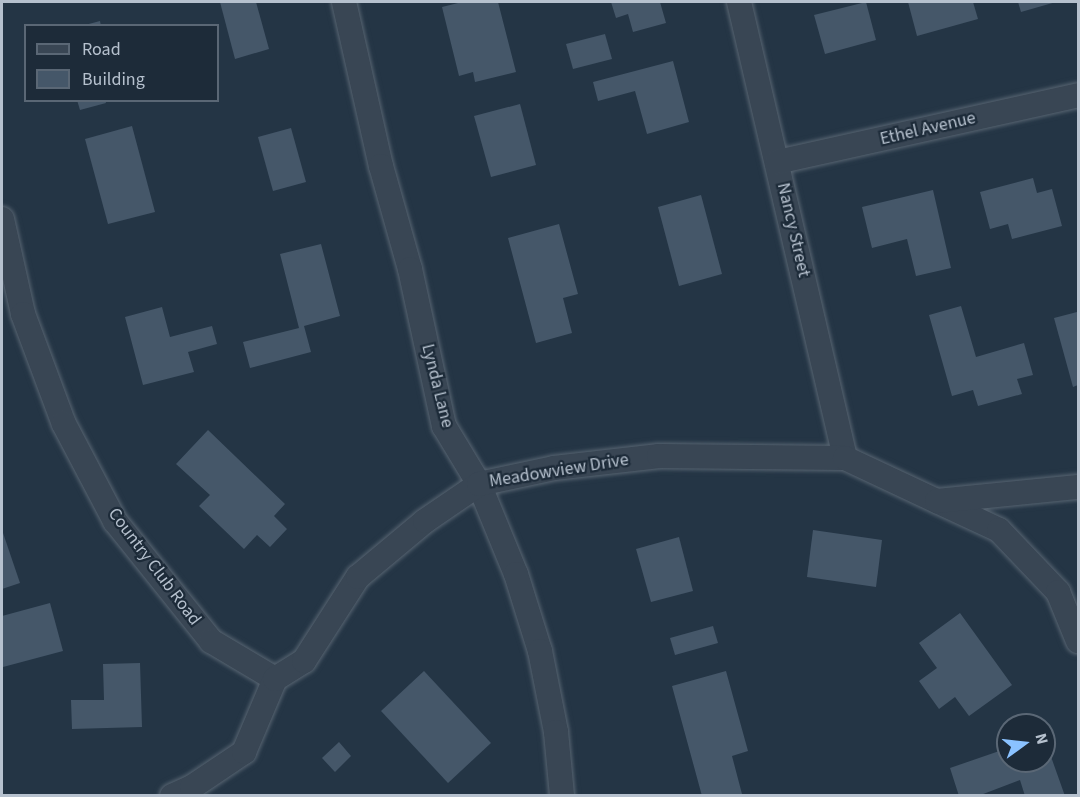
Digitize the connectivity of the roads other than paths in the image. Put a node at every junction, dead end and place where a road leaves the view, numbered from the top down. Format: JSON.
{"nodes":[{"id":1,"x":344,"y":2,"type":"edge"},
{"id":2,"x":739,"y":2,"type":"edge"},
{"id":3,"x":1078,"y":95,"type":"edge"},
{"id":4,"x":777,"y":162,"type":"junction"},
{"id":5,"x":2,"y":219,"type":"edge"},
{"id":6,"x":845,"y":458,"type":"junction"},
{"id":7,"x":479,"y":484,"type":"junction"},
{"id":8,"x":1078,"y":488,"type":"edge"},
{"id":9,"x":937,"y":501,"type":"junction"},
{"id":10,"x":1078,"y":641,"type":"edge"},
{"id":11,"x":275,"y":679,"type":"junction"},
{"id":12,"x":172,"y":795,"type":"edge"},
{"id":13,"x":562,"y":795,"type":"edge"}],
"edges":[{"from":1,"to":7,"type":"street","name":"Lynda Lane"},
{"from":2,"to":4,"type":"street","name":"Nancy Street"},
{"from":3,"to":4,"type":"street","name":"Ethel Avenue"},
{"from":4,"to":6,"type":"street","name":"Nancy Street"},
{"from":5,"to":11,"type":"street","name":"Country Club Road"},
{"from":6,"to":7,"type":"street","name":"Meadowview Drive"},
{"from":6,"to":9,"type":"street","name":"Meadowview Drive"},
{"from":7,"to":11,"type":"street","name":"Meadowview Drive"},
{"from":7,"to":13,"type":"street","name":"Lynda Lane"},
{"from":8,"to":9,"type":"street"},
{"from":9,"to":10,"type":"street"},
{"from":11,"to":12,"type":"street"}]}
